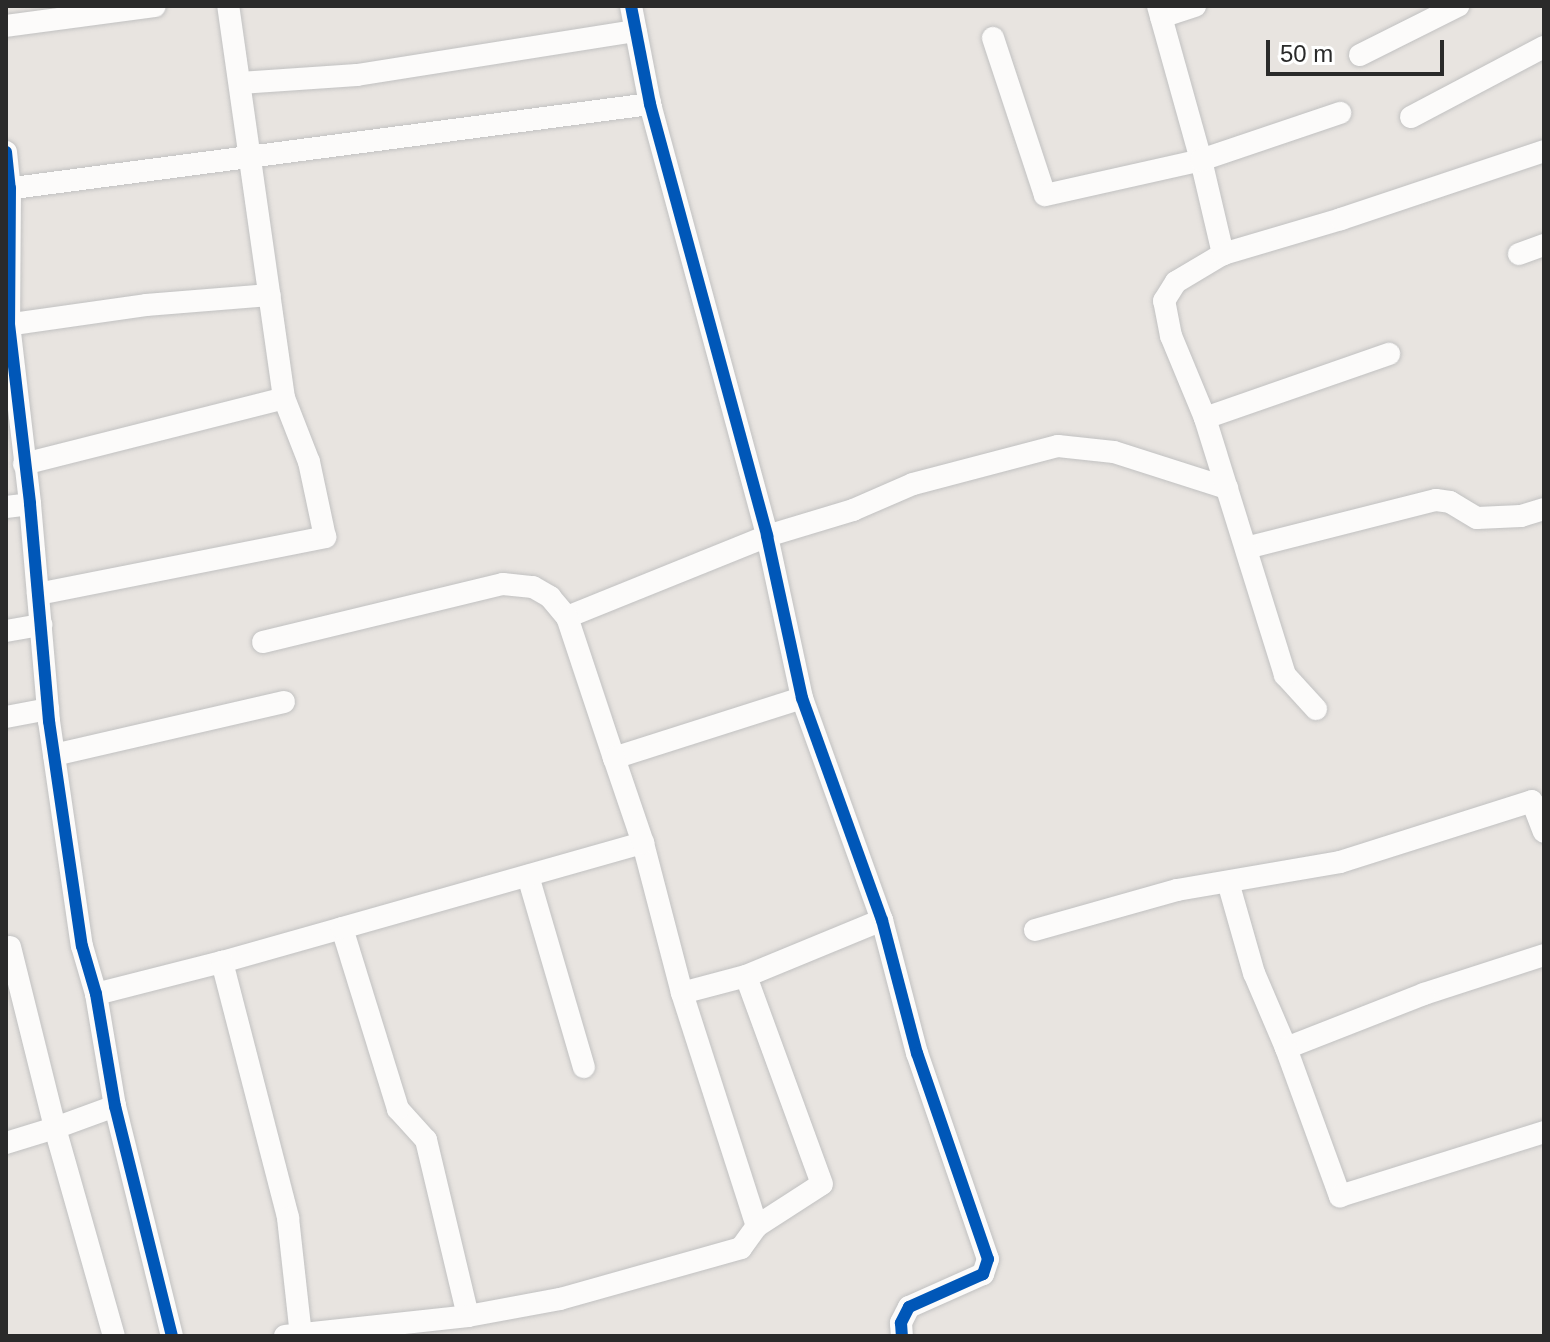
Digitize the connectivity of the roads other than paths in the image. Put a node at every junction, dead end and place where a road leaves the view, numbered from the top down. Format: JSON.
{"nodes":[{"id":1,"x":155,"y":6,"type":"edge"},
{"id":2,"x":228,"y":6,"type":"edge"},
{"id":3,"x":631,"y":6,"type":"edge"},
{"id":4,"x":1195,"y":6,"type":"edge"},
{"id":5,"x":1458,"y":6,"type":"edge"},
{"id":6,"x":1160,"y":12,"type":"edge"},
{"id":7,"x":6,"y":26,"type":"edge"},
{"id":8,"x":636,"y":31,"type":"junction"},
{"id":9,"x":993,"y":38,"type":"dead end"},
{"id":10,"x":1544,"y":47,"type":"edge"},
{"id":11,"x":1360,"y":55,"type":"dead end"},
{"id":12,"x":240,"y":83,"type":"junction"},
{"id":13,"x":650,"y":104,"type":"junction"},
{"id":14,"x":1340,"y":113,"type":"dead end"},
{"id":15,"x":1411,"y":117,"type":"dead end"},
{"id":16,"x":1544,"y":151,"type":"edge"},
{"id":17,"x":6,"y":152,"type":"edge"},
{"id":18,"x":252,"y":159,"type":"junction"},
{"id":19,"x":1201,"y":160,"type":"junction"},
{"id":20,"x":8,"y":189,"type":"edge"},
{"id":21,"x":1544,"y":245,"type":"edge"},
{"id":22,"x":1223,"y":254,"type":"junction"},
{"id":23,"x":1519,"y":254,"type":"dead end"},
{"id":24,"x":270,"y":295,"type":"junction"},
{"id":25,"x":8,"y":325,"type":"edge"},
{"id":26,"x":1389,"y":354,"type":"dead end"},
{"id":27,"x":284,"y":398,"type":"junction"},
{"id":28,"x":1205,"y":418,"type":"junction"},
{"id":29,"x":24,"y":464,"type":"junction"},
{"id":30,"x":1227,"y":488,"type":"junction"},
{"id":31,"x":30,"y":504,"type":"junction"},
{"id":32,"x":6,"y":507,"type":"edge"},
{"id":33,"x":1544,"y":509,"type":"edge"},
{"id":34,"x":767,"y":536,"type":"junction"},
{"id":35,"x":1246,"y":548,"type":"junction"},
{"id":36,"x":38,"y":594,"type":"junction"},
{"id":37,"x":567,"y":617,"type":"junction"},
{"id":38,"x":41,"y":625,"type":"junction"},
{"id":39,"x":6,"y":631,"type":"edge"},
{"id":40,"x":263,"y":642,"type":"dead end"},
{"id":41,"x":802,"y":698,"type":"junction"},
{"id":42,"x":284,"y":702,"type":"dead end"},
{"id":43,"x":48,"y":709,"type":"junction"},
{"id":44,"x":1316,"y":709,"type":"dead end"},
{"id":45,"x":6,"y":717,"type":"edge"},
{"id":46,"x":54,"y":755,"type":"junction"},
{"id":47,"x":614,"y":758,"type":"junction"},
{"id":48,"x":1538,"y":799,"type":"edge"},
{"id":49,"x":1544,"y":832,"type":"edge"},
{"id":50,"x":643,"y":843,"type":"junction"},
{"id":51,"x":528,"y":876,"type":"junction"},
{"id":52,"x":1228,"y":882,"type":"junction"},
{"id":53,"x":882,"y":920,"type":"junction"},
{"id":54,"x":342,"y":928,"type":"junction"},
{"id":55,"x":1035,"y":930,"type":"dead end"},
{"id":56,"x":10,"y":947,"type":"dead end"},
{"id":57,"x":1544,"y":955,"type":"edge"},
{"id":58,"x":222,"y":962,"type":"junction"},
{"id":59,"x":746,"y":976,"type":"junction"},
{"id":60,"x":682,"y":993,"type":"junction"},
{"id":61,"x":96,"y":994,"type":"junction"},
{"id":62,"x":1286,"y":1048,"type":"junction"},
{"id":63,"x":584,"y":1067,"type":"dead end"},
{"id":64,"x":115,"y":1106,"type":"junction"},
{"id":65,"x":55,"y":1128,"type":"junction"},
{"id":66,"x":1544,"y":1132,"type":"edge"},
{"id":67,"x":6,"y":1143,"type":"edge"},
{"id":68,"x":757,"y":1226,"type":"junction"},
{"id":69,"x":468,"y":1316,"type":"junction"},
{"id":70,"x":296,"y":1335,"type":"edge"},
{"id":71,"x":114,"y":1336,"type":"edge"},
{"id":72,"x":172,"y":1336,"type":"edge"},
{"id":73,"x":902,"y":1336,"type":"edge"}],
"edges":[{"from":1,"to":7,"type":"street"},
{"from":2,"to":12,"type":"street"},
{"from":3,"to":8,"type":"street"},
{"from":4,"to":6,"type":"street"},
{"from":5,"to":11,"type":"street"},
{"from":6,"to":19,"type":"street"},
{"from":8,"to":12,"type":"street"},
{"from":8,"to":13,"type":"street"},
{"from":9,"to":19,"type":"street"},
{"from":10,"to":15,"type":"street"},
{"from":12,"to":18,"type":"street"},
{"from":13,"to":18,"type":"street"},
{"from":13,"to":34,"type":"street"},
{"from":14,"to":19,"type":"street"},
{"from":16,"to":22,"type":"street"},
{"from":17,"to":20,"type":"street"},
{"from":18,"to":20,"type":"street"},
{"from":18,"to":24,"type":"street"},
{"from":19,"to":22,"type":"street"},
{"from":20,"to":25,"type":"street"},
{"from":21,"to":23,"type":"street"},
{"from":22,"to":28,"type":"street"},
{"from":24,"to":25,"type":"street"},
{"from":24,"to":27,"type":"street"},
{"from":25,"to":29,"type":"street"},
{"from":26,"to":28,"type":"street"},
{"from":27,"to":29,"type":"street"},
{"from":27,"to":36,"type":"street"},
{"from":28,"to":30,"type":"street"},
{"from":29,"to":31,"type":"street"},
{"from":30,"to":34,"type":"street"},
{"from":30,"to":35,"type":"street"},
{"from":31,"to":32,"type":"street"},
{"from":31,"to":36,"type":"street"},
{"from":33,"to":35,"type":"street"},
{"from":34,"to":37,"type":"street"},
{"from":34,"to":41,"type":"street"},
{"from":35,"to":44,"type":"street"},
{"from":36,"to":38,"type":"street"},
{"from":37,"to":40,"type":"street"},
{"from":37,"to":47,"type":"street"},
{"from":38,"to":39,"type":"street"},
{"from":38,"to":43,"type":"street"},
{"from":41,"to":47,"type":"street"},
{"from":41,"to":53,"type":"street"},
{"from":42,"to":46,"type":"street"},
{"from":43,"to":45,"type":"street"},
{"from":43,"to":46,"type":"street"},
{"from":46,"to":61,"type":"street"},
{"from":47,"to":50,"type":"street"},
{"from":48,"to":49,"type":"street"},
{"from":48,"to":52,"type":"street"},
{"from":50,"to":51,"type":"street"},
{"from":50,"to":60,"type":"street"},
{"from":51,"to":54,"type":"street"},
{"from":51,"to":63,"type":"street"},
{"from":52,"to":55,"type":"street"},
{"from":52,"to":62,"type":"street"},
{"from":53,"to":59,"type":"street"},
{"from":53,"to":73,"type":"street"},
{"from":54,"to":58,"type":"street"},
{"from":54,"to":69,"type":"street"},
{"from":56,"to":65,"type":"street"},
{"from":57,"to":62,"type":"street"},
{"from":58,"to":61,"type":"street"},
{"from":58,"to":70,"type":"street"},
{"from":59,"to":60,"type":"street"},
{"from":59,"to":68,"type":"street"},
{"from":60,"to":68,"type":"street"},
{"from":61,"to":64,"type":"street"},
{"from":62,"to":66,"type":"street"},
{"from":64,"to":65,"type":"street"},
{"from":64,"to":72,"type":"street"},
{"from":65,"to":67,"type":"street"},
{"from":65,"to":71,"type":"street"},
{"from":68,"to":69,"type":"street"},
{"from":69,"to":70,"type":"street"}]}
